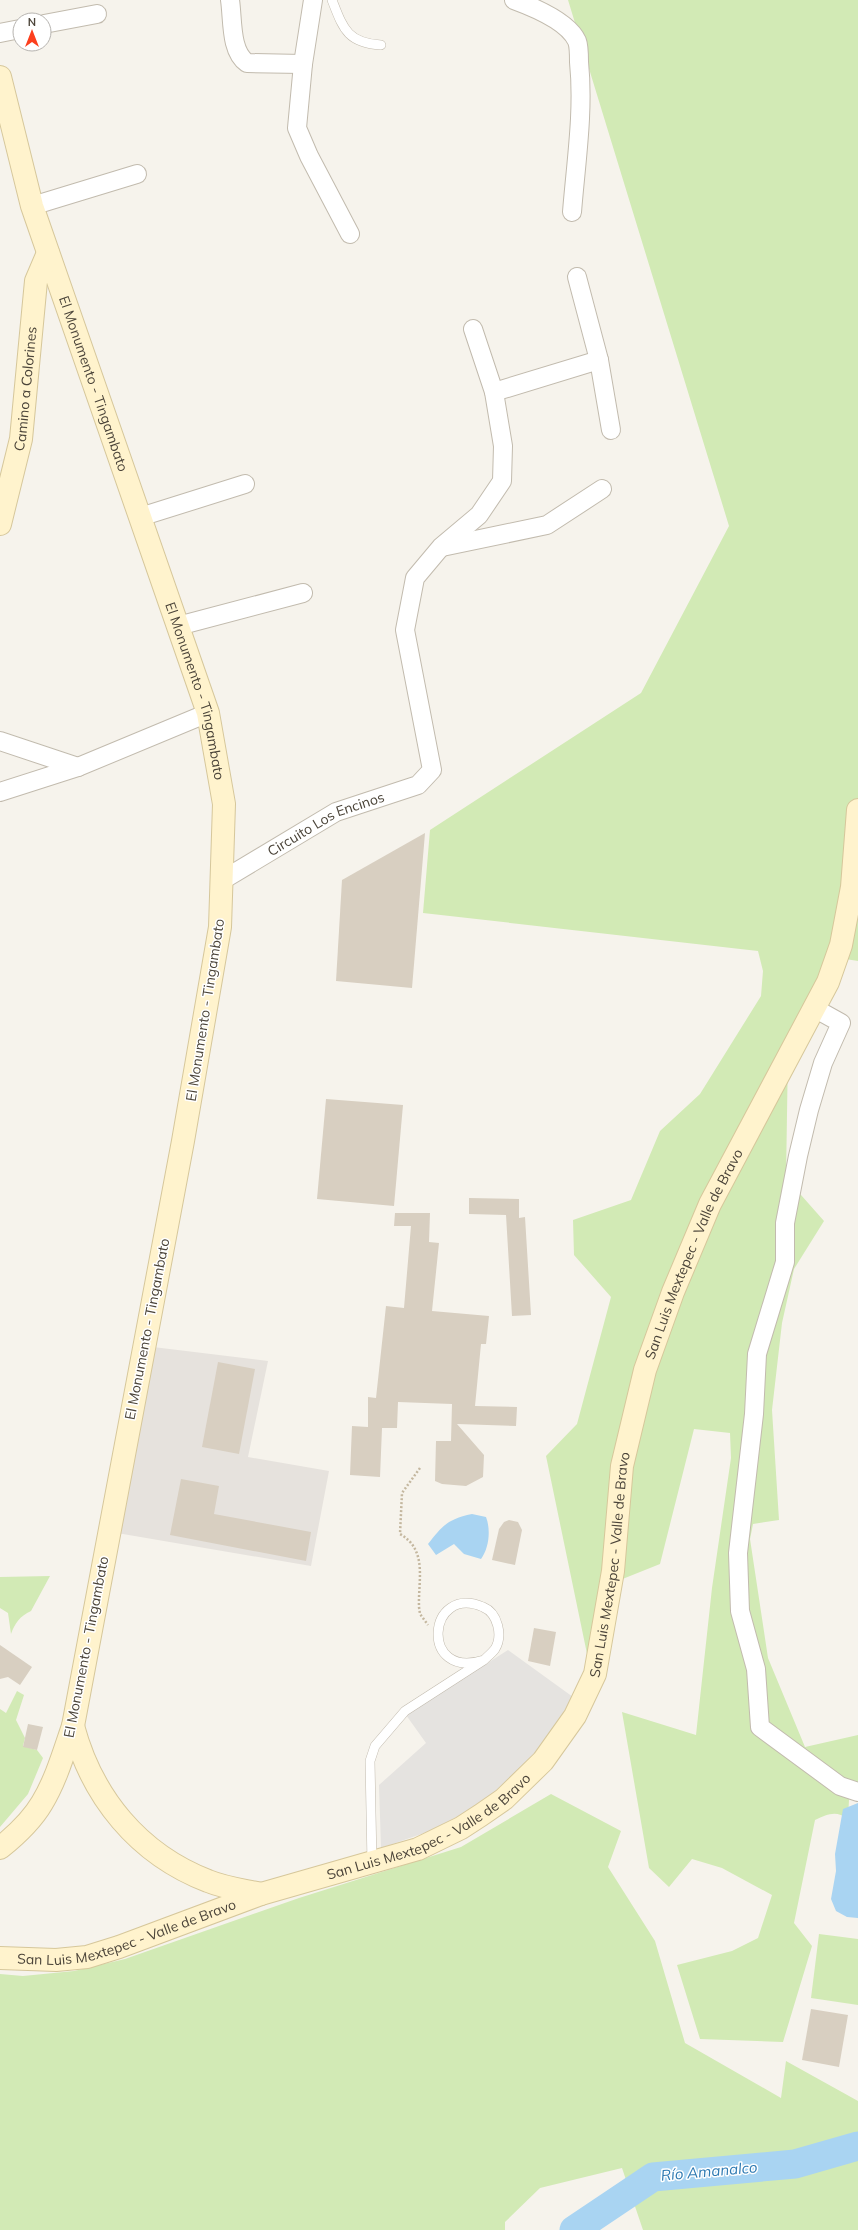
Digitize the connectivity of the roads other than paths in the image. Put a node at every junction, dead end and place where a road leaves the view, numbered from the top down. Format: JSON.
{"nodes":[{"id":1,"x":230,"y":0,"type":"edge"},
{"id":2,"x":313,"y":0,"type":"edge"},
{"id":3,"x":332,"y":0,"type":"edge"},
{"id":4,"x":514,"y":0,"type":"edge"},
{"id":5,"x":97,"y":14,"type":"dead end"},
{"id":6,"x":52,"y":22,"type":"edge"},
{"id":7,"x":12,"y":31,"type":"edge"},
{"id":8,"x":0,"y":33,"type":"edge"},
{"id":9,"x":381,"y":45,"type":"dead end"},
{"id":10,"x":303,"y":64,"type":"junction"},
{"id":11,"x":0,"y":77,"type":"edge"},
{"id":12,"x":136,"y":174,"type":"dead end"},
{"id":13,"x":32,"y":206,"type":"junction"},
{"id":14,"x":572,"y":212,"type":"dead end"},
{"id":15,"x":350,"y":234,"type":"dead end"},
{"id":16,"x":48,"y":254,"type":"junction"},
{"id":17,"x":577,"y":277,"type":"dead end"},
{"id":18,"x":473,"y":328,"type":"dead end"},
{"id":19,"x":599,"y":360,"type":"junction"},
{"id":20,"x":494,"y":392,"type":"junction"},
{"id":21,"x":611,"y":430,"type":"dead end"},
{"id":22,"x":245,"y":484,"type":"dead end"},
{"id":23,"x":602,"y":489,"type":"dead end"},
{"id":24,"x":140,"y":517,"type":"junction"},
{"id":25,"x":0,"y":524,"type":"edge"},
{"id":26,"x":441,"y":547,"type":"junction"},
{"id":27,"x":303,"y":593,"type":"dead end"},
{"id":28,"x":178,"y":626,"type":"junction"},
{"id":29,"x":208,"y":713,"type":"junction"},
{"id":30,"x":0,"y":741,"type":"edge"},
{"id":31,"x":78,"y":767,"type":"junction"},
{"id":32,"x":0,"y":792,"type":"edge"},
{"id":33,"x":858,"y":810,"type":"edge"},
{"id":34,"x":221,"y":881,"type":"junction"},
{"id":35,"x":814,"y":1008,"type":"junction"},
{"id":36,"x":484,"y":1660,"type":"junction"},
{"id":37,"x":73,"y":1726,"type":"junction"},
{"id":38,"x":858,"y":1792,"type":"edge"},
{"id":39,"x":0,"y":1848,"type":"edge"},
{"id":40,"x":372,"y":1863,"type":"junction"},
{"id":41,"x":261,"y":1894,"type":"junction"},
{"id":42,"x":0,"y":1958,"type":"edge"}],
"edges":[{"from":1,"to":10,"type":"street"},
{"from":2,"to":10,"type":"street"},
{"from":3,"to":9,"type":"lane"},
{"from":4,"to":14,"type":"street"},
{"from":5,"to":6,"type":"street"},
{"from":7,"to":8,"type":"street"},
{"from":10,"to":15,"type":"street"},
{"from":11,"to":13,"type":"main road","name":"El Monumento - Tingambato"},
{"from":12,"to":13,"type":"street"},
{"from":13,"to":16,"type":"main road","name":"El Monumento - Tingambato"},
{"from":16,"to":24,"type":"main road","name":"El Monumento - Tingambato"},
{"from":16,"to":25,"type":"main road","name":"Camino a Colorines"},
{"from":17,"to":19,"type":"street"},
{"from":18,"to":20,"type":"street"},
{"from":19,"to":20,"type":"street"},
{"from":19,"to":21,"type":"street"},
{"from":20,"to":26,"type":"street"},
{"from":22,"to":24,"type":"street"},
{"from":23,"to":26,"type":"street"},
{"from":24,"to":28,"type":"main road","name":"El Monumento - Tingambato"},
{"from":26,"to":34,"type":"street","name":"Circuito Los Encinos"},
{"from":27,"to":28,"type":"street"},
{"from":28,"to":29,"type":"main road","name":"El Monumento - Tingambato"},
{"from":29,"to":31,"type":"street"},
{"from":29,"to":34,"type":"main road","name":"El Monumento - Tingambato"},
{"from":30,"to":31,"type":"street"},
{"from":31,"to":32,"type":"street"},
{"from":33,"to":35,"type":"main road","name":"San Luis Mextepec - Valle de Bravo"},
{"from":34,"to":37,"type":"main road","name":"El Monumento - Tingambato"},
{"from":35,"to":38,"type":"street"},
{"from":35,"to":40,"type":"main road","name":"San Luis Mextepec - Valle de Bravo"},
{"from":36,"to":36,"type":"lane"},
{"from":36,"to":40,"type":"lane"},
{"from":37,"to":39,"type":"main road","name":"El Monumento - Tingambato"},
{"from":37,"to":41,"type":"main road"},
{"from":40,"to":41,"type":"main road","name":"San Luis Mextepec - Valle de Bravo"},
{"from":41,"to":42,"type":"main road","name":"San Luis Mextepec - Valle de Bravo"}]}
